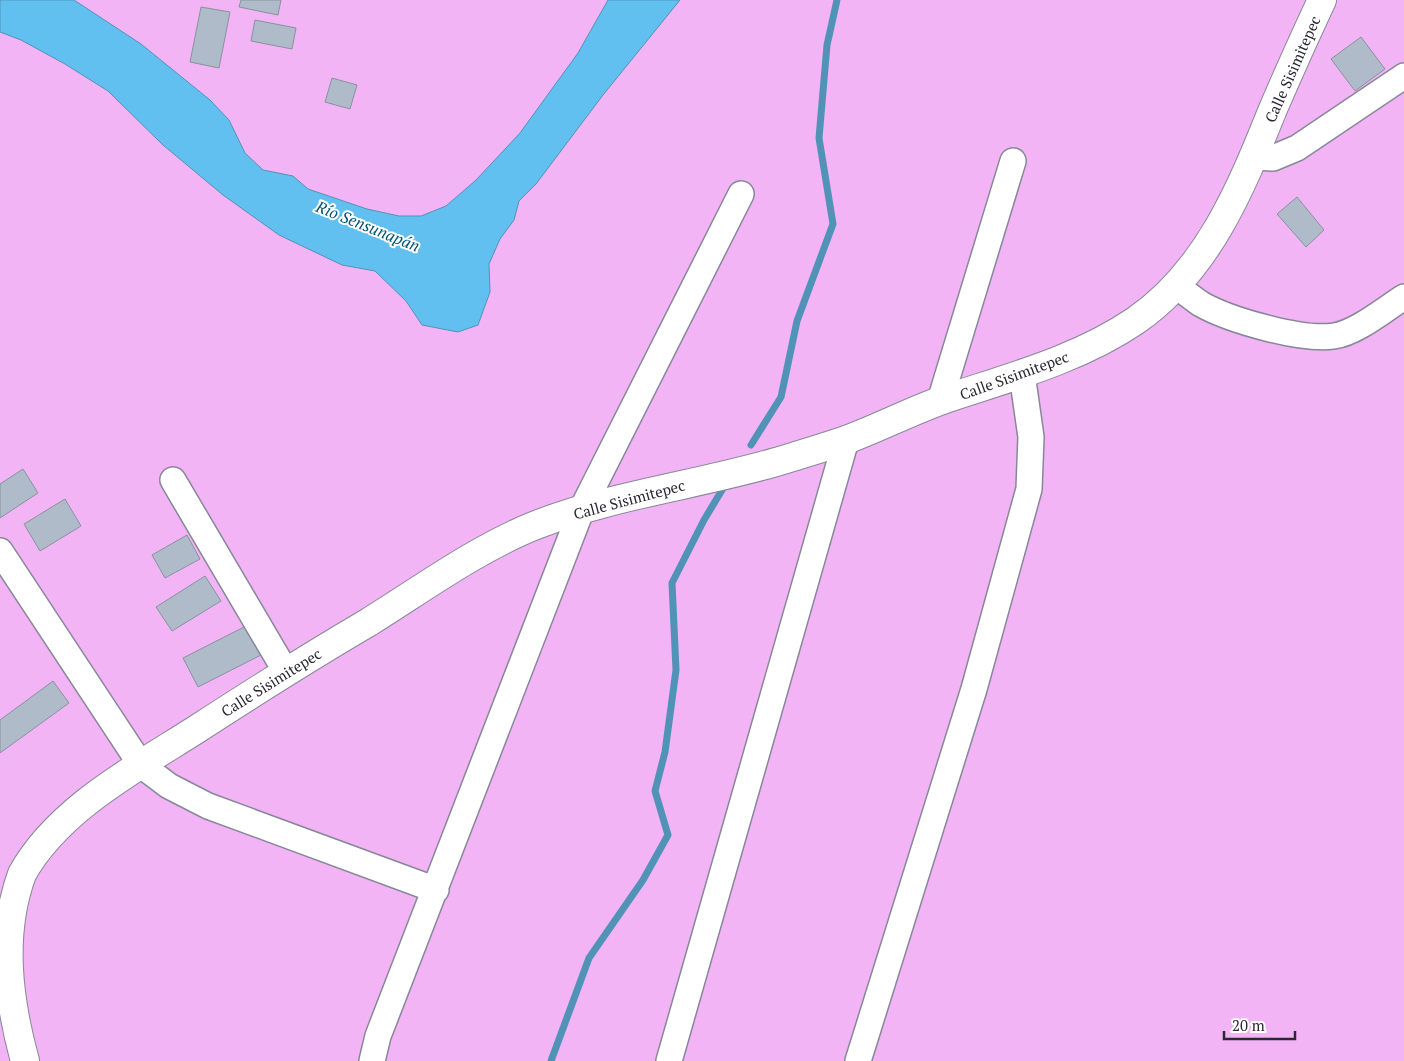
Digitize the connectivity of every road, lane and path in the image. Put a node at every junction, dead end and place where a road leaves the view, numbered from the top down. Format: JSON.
{"nodes":[{"id":1,"x":1322,"y":0,"type":"edge"},
{"id":2,"x":1404,"y":76,"type":"edge"},
{"id":3,"x":1254,"y":157,"type":"junction"},
{"id":4,"x":1012,"y":161,"type":"dead end"},
{"id":5,"x":741,"y":194,"type":"dead end"},
{"id":6,"x":1176,"y":286,"type":"junction"},
{"id":7,"x":1404,"y":297,"type":"edge"},
{"id":8,"x":1022,"y":374,"type":"junction"},
{"id":9,"x":940,"y":401,"type":"junction"},
{"id":10,"x":846,"y":440,"type":"junction"},
{"id":11,"x":173,"y":480,"type":"dead end"},
{"id":12,"x":581,"y":511,"type":"junction"},
{"id":13,"x":0,"y":551,"type":"edge"},
{"id":14,"x":286,"y":672,"type":"junction"},
{"id":15,"x":141,"y":764,"type":"junction"},
{"id":16,"x":436,"y":890,"type":"junction"},
{"id":17,"x":25,"y":1061,"type":"edge"},
{"id":18,"x":372,"y":1061,"type":"edge"},
{"id":19,"x":669,"y":1061,"type":"edge"},
{"id":20,"x":858,"y":1061,"type":"edge"}],
"edges":[{"from":1,"to":3,"type":"street","name":"Calle Sisimitepec"},
{"from":2,"to":3,"type":"street"},
{"from":3,"to":6,"type":"street","name":"Calle Sisimitepec"},
{"from":4,"to":9,"type":"street"},
{"from":5,"to":12,"type":"street"},
{"from":6,"to":7,"type":"street"},
{"from":6,"to":8,"type":"street","name":"Calle Sisimitepec"},
{"from":8,"to":9,"type":"street","name":"Calle Sisimitepec"},
{"from":8,"to":20,"type":"street"},
{"from":9,"to":10,"type":"street","name":"Calle Sisimitepec"},
{"from":10,"to":12,"type":"street","name":"Calle Sisimitepec"},
{"from":10,"to":19,"type":"street"},
{"from":11,"to":14,"type":"street"},
{"from":12,"to":14,"type":"street","name":"Calle Sisimitepec"},
{"from":12,"to":16,"type":"street"},
{"from":13,"to":15,"type":"street"},
{"from":14,"to":15,"type":"street","name":"Calle Sisimitepec"},
{"from":15,"to":16,"type":"street"},
{"from":15,"to":17,"type":"street","name":"Calle Sisimitepec"},
{"from":16,"to":18,"type":"street"}]}
